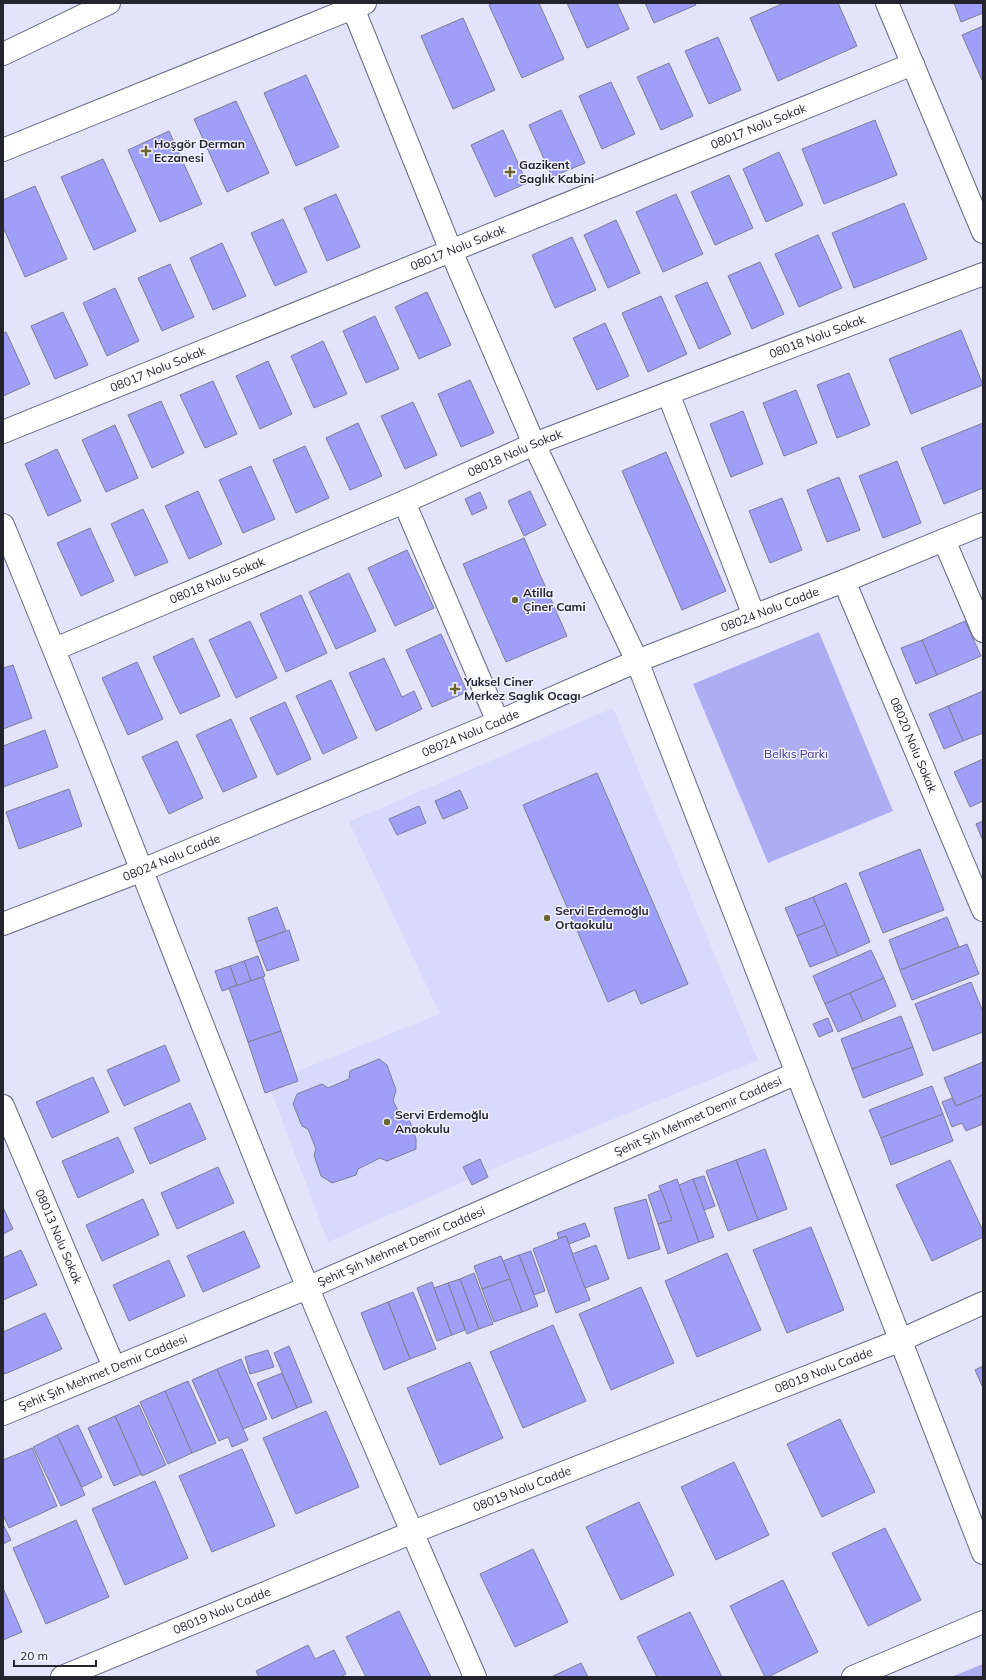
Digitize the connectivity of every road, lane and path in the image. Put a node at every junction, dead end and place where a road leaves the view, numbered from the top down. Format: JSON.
{"nodes":[{"id":1,"x":110,"y":3,"type":"edge"},
{"id":2,"x":887,"y":3,"type":"edge"},
{"id":3,"x":356,"y":5,"type":"edge"},
{"id":4,"x":3,"y":54,"type":"edge"},
{"id":5,"x":913,"y":64,"type":"junction"},
{"id":6,"x":3,"y":150,"type":"edge"},
{"id":7,"x":983,"y":232,"type":"edge"},
{"id":8,"x":451,"y":251,"type":"junction"},
{"id":9,"x":983,"y":274,"type":"edge"},
{"id":10,"x":668,"y":393,"type":"junction"},
{"id":11,"x":3,"y":432,"type":"edge"},
{"id":12,"x":534,"y":444,"type":"junction"},
{"id":13,"x":404,"y":502,"type":"junction"},
{"id":14,"x":983,"y":524,"type":"edge"},
{"id":15,"x":3,"y":525,"type":"edge"},
{"id":16,"x":944,"y":540,"type":"junction"},
{"id":17,"x":844,"y":581,"type":"junction"},
{"id":18,"x":754,"y":616,"type":"junction"},
{"id":19,"x":983,"y":631,"type":"edge"},
{"id":20,"x":55,"y":649,"type":"junction"},
{"id":21,"x":637,"y":661,"type":"junction"},
{"id":22,"x":498,"y":722,"type":"junction"},
{"id":23,"x":140,"y":871,"type":"junction"},
{"id":24,"x":983,"y":910,"type":"edge"},
{"id":25,"x":3,"y":924,"type":"edge"},
{"id":26,"x":797,"y":1073,"type":"junction"},
{"id":27,"x":3,"y":1106,"type":"edge"},
{"id":28,"x":308,"y":1288,"type":"junction"},
{"id":29,"x":983,"y":1303,"type":"edge"},
{"id":30,"x":901,"y":1340,"type":"junction"},
{"id":31,"x":114,"y":1367,"type":"junction"},
{"id":32,"x":3,"y":1414,"type":"edge"},
{"id":33,"x":413,"y":1532,"type":"junction"},
{"id":34,"x":983,"y":1552,"type":"edge"},
{"id":35,"x":983,"y":1622,"type":"edge"},
{"id":36,"x":62,"y":1677,"type":"edge"},
{"id":37,"x":475,"y":1677,"type":"edge"},
{"id":38,"x":853,"y":1677,"type":"edge"}],
"edges":[{"from":1,"to":4,"type":"street"},
{"from":2,"to":5,"type":"street"},
{"from":3,"to":6,"type":"street"},
{"from":3,"to":8,"type":"street"},
{"from":5,"to":7,"type":"street"},
{"from":5,"to":8,"type":"street","name":"08017 Nolu Sokak"},
{"from":8,"to":11,"type":"street","name":"08017 Nolu Sokak"},
{"from":8,"to":12,"type":"street"},
{"from":9,"to":10,"type":"street","name":"08018 Nolu Sokak"},
{"from":10,"to":12,"type":"street","name":"08018 Nolu Sokak"},
{"from":10,"to":18,"type":"street"},
{"from":12,"to":13,"type":"street","name":"08018 Nolu Sokak"},
{"from":12,"to":21,"type":"street"},
{"from":13,"to":20,"type":"street","name":"08018 Nolu Sokak"},
{"from":13,"to":22,"type":"street"},
{"from":14,"to":16,"type":"street","name":"08024 Nolu Cadde"},
{"from":15,"to":20,"type":"street"},
{"from":16,"to":17,"type":"street","name":"08024 Nolu Cadde"},
{"from":16,"to":19,"type":"street"},
{"from":17,"to":18,"type":"street","name":"08024 Nolu Cadde"},
{"from":17,"to":24,"type":"street","name":"08020 Nolu Sokak"},
{"from":18,"to":21,"type":"street","name":"08024 Nolu Cadde"},
{"from":20,"to":23,"type":"street"},
{"from":21,"to":22,"type":"street","name":"08024 Nolu Cadde"},
{"from":21,"to":26,"type":"street"},
{"from":22,"to":23,"type":"street","name":"08024 Nolu Cadde"},
{"from":23,"to":25,"type":"street","name":"08024 Nolu Cadde"},
{"from":23,"to":28,"type":"street"},
{"from":26,"to":28,"type":"street","name":"Şehit Şıh Mehmet Demir Caddesi"},
{"from":26,"to":30,"type":"street"},
{"from":27,"to":31,"type":"street","name":"08013 Nolu Sokak"},
{"from":28,"to":31,"type":"street","name":"Şehit Şıh Mehmet Demir Caddesi"},
{"from":28,"to":33,"type":"street"},
{"from":29,"to":30,"type":"street","name":"08019 Nolu Cadde"},
{"from":30,"to":33,"type":"street","name":"08019 Nolu Cadde"},
{"from":30,"to":34,"type":"street"},
{"from":31,"to":32,"type":"street","name":"Şehit Şıh Mehmet Demir Caddesi"},
{"from":33,"to":36,"type":"street","name":"08019 Nolu Cadde"},
{"from":33,"to":37,"type":"street"},
{"from":35,"to":38,"type":"street"}]}
